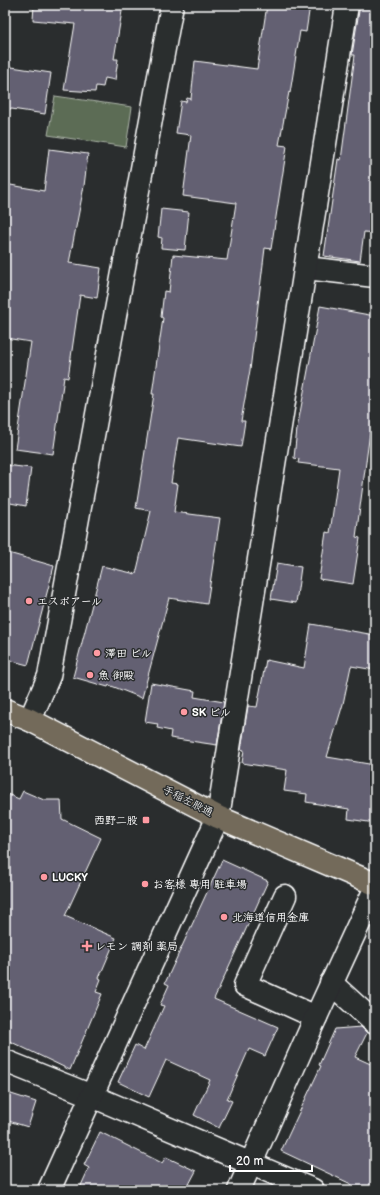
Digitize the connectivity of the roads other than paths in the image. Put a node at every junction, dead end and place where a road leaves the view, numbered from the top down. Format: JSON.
{"nodes":[{"id":1,"x":172,"y":5,"type":"edge"},
{"id":2,"x":347,"y":5,"type":"edge"},
{"id":3,"x":306,"y":268,"type":"junction"},
{"id":4,"x":375,"y":276,"type":"edge"},
{"id":5,"x":5,"y":710,"type":"edge"},
{"id":6,"x":30,"y":720,"type":"junction"},
{"id":7,"x":218,"y":817,"type":"junction"},
{"id":8,"x":375,"y":884,"type":"edge"},
{"id":9,"x":375,"y":889,"type":"edge"},
{"id":10,"x":285,"y":896,"type":"dead end"},
{"id":11,"x":331,"y":983,"type":"junction"},
{"id":12,"x":316,"y":1017,"type":"junction"},
{"id":13,"x":375,"y":1023,"type":"edge"},
{"id":14,"x":5,"y":1061,"type":"edge"},
{"id":15,"x":92,"y":1096,"type":"junction"},
{"id":16,"x":251,"y":1163,"type":"junction"},
{"id":17,"x":49,"y":1190,"type":"edge"},
{"id":18,"x":239,"y":1190,"type":"edge"},
{"id":19,"x":313,"y":1190,"type":"edge"}],
"edges":[{"from":1,"to":6,"type":"street"},
{"from":2,"to":3,"type":"street"},
{"from":3,"to":4,"type":"street"},
{"from":3,"to":7,"type":"street"},
{"from":5,"to":6,"type":"main road","name":"手稲左股通"},
{"from":6,"to":7,"type":"main road","name":"手稲左股通"},
{"from":7,"to":8,"type":"main road","name":"手稲左股通"},
{"from":7,"to":15,"type":"street"},
{"from":9,"to":11,"type":"street"},
{"from":10,"to":12,"type":"street"},
{"from":11,"to":12,"type":"street"},
{"from":11,"to":13,"type":"street"},
{"from":12,"to":16,"type":"street"},
{"from":14,"to":15,"type":"street"},
{"from":15,"to":16,"type":"street"},
{"from":15,"to":17,"type":"street"},
{"from":16,"to":18,"type":"street"},
{"from":16,"to":19,"type":"street"}]}
